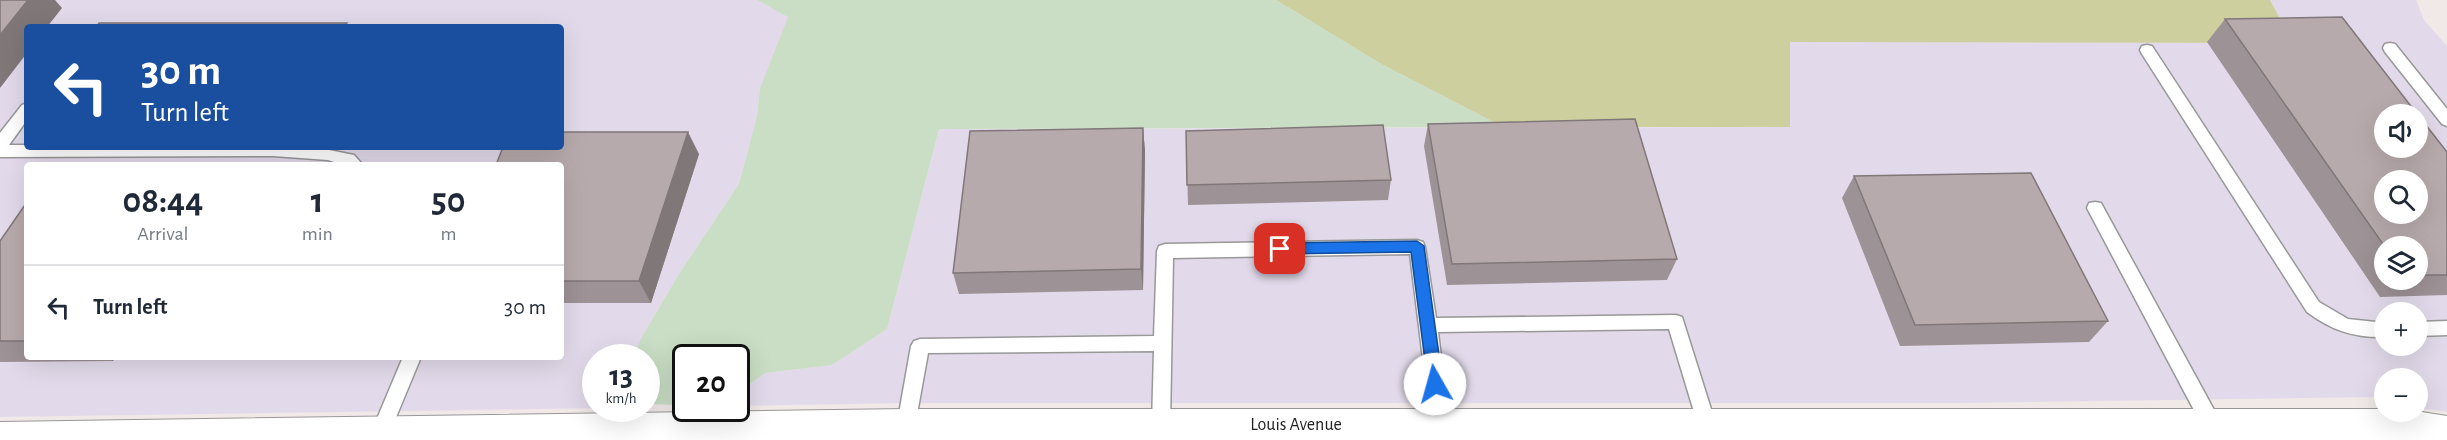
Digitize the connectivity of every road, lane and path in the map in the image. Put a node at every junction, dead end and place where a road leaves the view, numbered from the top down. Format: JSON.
{"nodes":[{"id":1,"x":2390,"y":48,"type":"dead end"},
{"id":2,"x":2147,"y":50,"type":"dead end"},
{"id":3,"x":24,"y":113,"type":"edge"},
{"id":4,"x":2447,"y":120,"type":"edge"},
{"id":5,"x":0,"y":145,"type":"edge"},
{"id":6,"x":273,"y":150,"type":"edge"},
{"id":7,"x":273,"y":150,"type":"edge"},
{"id":8,"x":0,"y":151,"type":"edge"},
{"id":9,"x":352,"y":162,"type":"edge"},
{"id":10,"x":2095,"y":208,"type":"dead end"},
{"id":11,"x":1428,"y":325,"type":"junction"},
{"id":12,"x":2447,"y":328,"type":"edge"},
{"id":13,"x":2428,"y":329,"type":"edge"},
{"id":14,"x":2374,"y":330,"type":"edge"},
{"id":15,"x":1163,"y":343,"type":"junction"},
{"id":16,"x":411,"y":360,"type":"edge"},
{"id":17,"x":1161,"y":424,"type":"junction"},
{"id":18,"x":1440,"y":424,"type":"junction"},
{"id":19,"x":906,"y":425,"type":"junction"},
{"id":20,"x":1707,"y":425,"type":"junction"},
{"id":21,"x":2212,"y":425,"type":"junction"},
{"id":22,"x":2381,"y":432,"type":"edge"},
{"id":23,"x":2447,"y":432,"type":"edge"},
{"id":24,"x":380,"y":433,"type":"junction"},
{"id":25,"x":1859,"y":433,"type":"edge"},
{"id":26,"x":0,"y":439,"type":"edge"}],
"edges":[{"from":1,"to":4,"type":"lane"},
{"from":2,"to":14,"type":"lane"},
{"from":3,"to":5,"type":"lane"},
{"from":6,"to":8,"type":"lane"},
{"from":7,"to":9,"type":"lane"},
{"from":10,"to":21,"type":"lane"},
{"from":11,"to":15,"type":"lane"},
{"from":11,"to":18,"type":"lane"},
{"from":11,"to":20,"type":"lane"},
{"from":12,"to":13,"type":"lane"},
{"from":15,"to":17,"type":"lane"},
{"from":15,"to":19,"type":"lane"},
{"from":16,"to":24,"type":"lane"},
{"from":17,"to":18,"type":"street","name":"Louis Avenue"},
{"from":17,"to":19,"type":"street","name":"Louis Avenue"},
{"from":18,"to":20,"type":"street","name":"Louis Avenue"},
{"from":19,"to":24,"type":"street","name":"Louis Avenue"},
{"from":20,"to":25,"type":"street","name":"Louis Avenue"},
{"from":21,"to":22,"type":"street","name":"Louis Avenue"},
{"from":21,"to":25,"type":"street","name":"Louis Avenue"},
{"from":22,"to":23,"type":"street","name":"Louis Avenue"},
{"from":24,"to":26,"type":"street","name":"Louis Avenue"}]}
